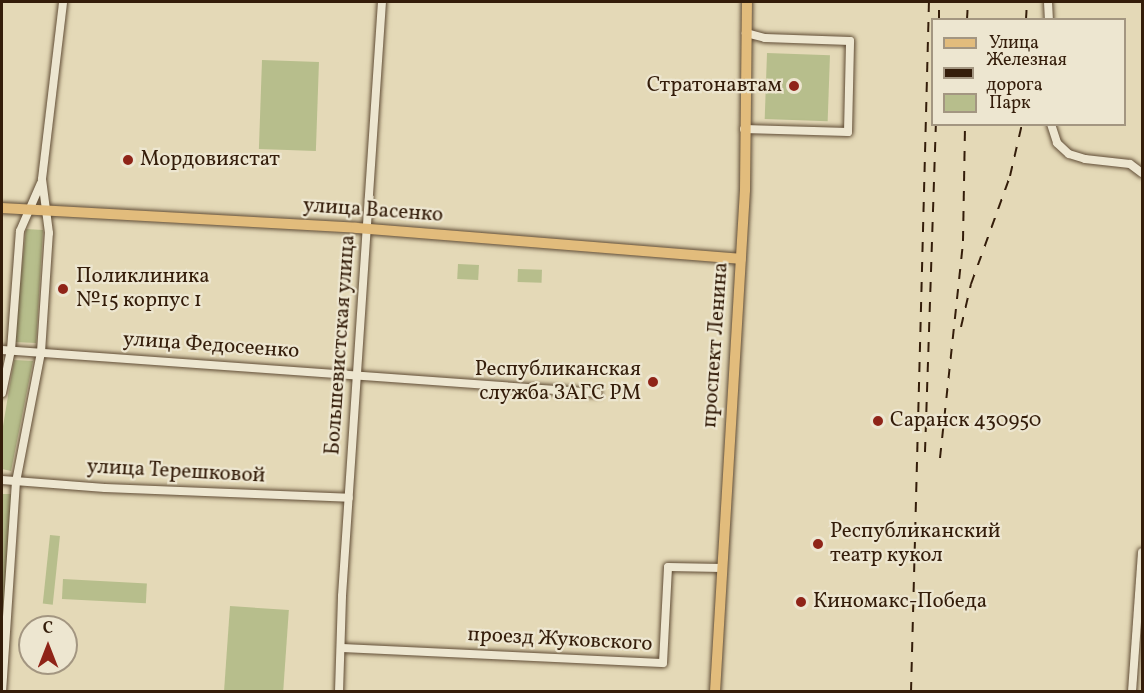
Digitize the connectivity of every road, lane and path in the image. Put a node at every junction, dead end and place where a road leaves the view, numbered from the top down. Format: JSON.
{"nodes":[{"id":1,"x":63,"y":2,"type":"edge"},
{"id":2,"x":382,"y":2,"type":"edge"},
{"id":3,"x":747,"y":2,"type":"edge"},
{"id":4,"x":1048,"y":2,"type":"edge"},
{"id":5,"x":1048,"y":18,"type":"edge"},
{"id":6,"x":746,"y":33,"type":"junction"},
{"id":7,"x":1052,"y":126,"type":"edge"},
{"id":8,"x":744,"y":129,"type":"junction"},
{"id":9,"x":1143,"y":173,"type":"edge"},
{"id":10,"x":42,"y":179,"type":"junction"},
{"id":11,"x":2,"y":208,"type":"edge"},
{"id":12,"x":30,"y":209,"type":"junction"},
{"id":13,"x":46,"y":209,"type":"junction"},
{"id":14,"x":366,"y":229,"type":"junction"},
{"id":15,"x":741,"y":259,"type":"junction"},
{"id":16,"x":6,"y":350,"type":"edge"},
{"id":17,"x":41,"y":352,"type":"junction"},
{"id":18,"x":357,"y":375,"type":"junction"},
{"id":19,"x":2,"y":393,"type":"edge"},
{"id":20,"x":597,"y":393,"type":"dead end"},
{"id":21,"x":2,"y":480,"type":"edge"},
{"id":22,"x":16,"y":482,"type":"junction"},
{"id":23,"x":349,"y":498,"type":"junction"},
{"id":24,"x":1143,"y":552,"type":"edge"},
{"id":25,"x":722,"y":568,"type":"junction"},
{"id":26,"x":341,"y":648,"type":"junction"},
{"id":27,"x":2,"y":692,"type":"edge"},
{"id":28,"x":339,"y":692,"type":"edge"},
{"id":29,"x":715,"y":692,"type":"edge"},
{"id":30,"x":1132,"y":692,"type":"edge"}],
"edges":[{"from":1,"to":10,"type":"street"},
{"from":2,"to":14,"type":"street","name":"Большевистская улица"},
{"from":3,"to":6,"type":"main road","name":"проспект Ленина"},
{"from":4,"to":5,"type":"street"},
{"from":6,"to":8,"type":"main road","name":"проспект Ленина"},
{"from":6,"to":8,"type":"street"},
{"from":7,"to":9,"type":"street"},
{"from":8,"to":15,"type":"main road","name":"проспект Ленина"},
{"from":10,"to":12,"type":"street"},
{"from":10,"to":13,"type":"street"},
{"from":11,"to":12,"type":"main road","name":"улица Васенко"},
{"from":12,"to":13,"type":"main road","name":"улица Васенко"},
{"from":12,"to":16,"type":"street"},
{"from":13,"to":14,"type":"main road","name":"улица Васенко"},
{"from":13,"to":17,"type":"street"},
{"from":14,"to":15,"type":"main road","name":"улица Васенко"},
{"from":14,"to":18,"type":"street","name":"Большевистская улица"},
{"from":15,"to":25,"type":"main road","name":"проспект Ленина"},
{"from":16,"to":17,"type":"street","name":"улица Федосеенко"},
{"from":16,"to":19,"type":"street"},
{"from":17,"to":18,"type":"street","name":"улица Федосеенко"},
{"from":17,"to":22,"type":"street"},
{"from":18,"to":20,"type":"street","name":"улица Федосеенко"},
{"from":18,"to":23,"type":"street","name":"Большевистская улица"},
{"from":21,"to":22,"type":"street","name":"улица Терешковой"},
{"from":22,"to":23,"type":"street","name":"улица Терешковой"},
{"from":22,"to":27,"type":"street"},
{"from":23,"to":26,"type":"street","name":"Большевистская улица"},
{"from":24,"to":30,"type":"street"},
{"from":25,"to":26,"type":"street","name":"проезд Жуковского"},
{"from":25,"to":29,"type":"main road","name":"проспект Ленина"},
{"from":26,"to":28,"type":"street","name":"Большевистская улица"}]}
